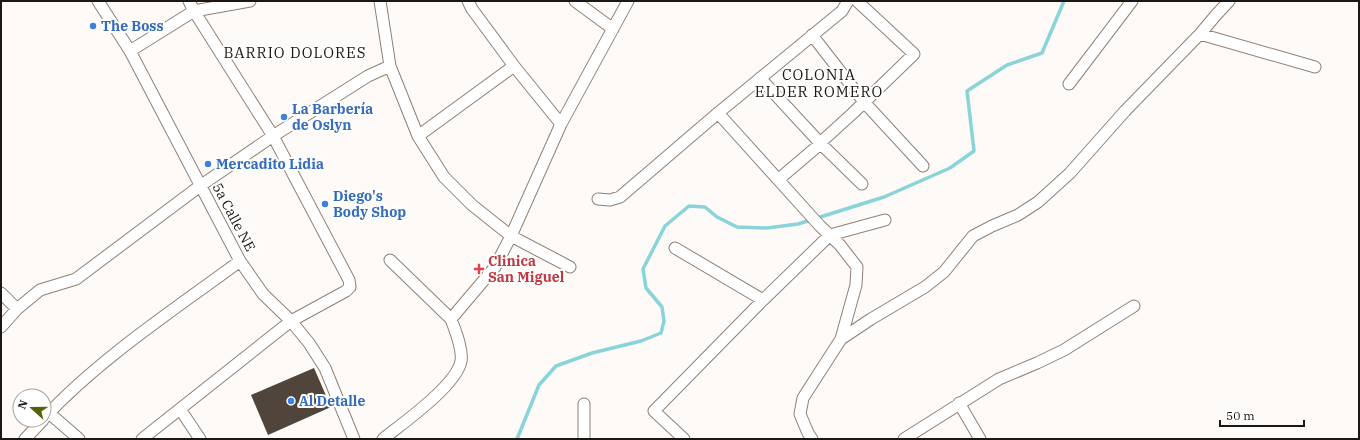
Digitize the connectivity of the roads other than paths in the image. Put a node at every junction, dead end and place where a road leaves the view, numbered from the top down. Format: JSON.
{"nodes":[{"id":1,"x":98,"y":1,"type":"edge"},
{"id":2,"x":250,"y":1,"type":"edge"},
{"id":3,"x":380,"y":1,"type":"edge"},
{"id":4,"x":468,"y":1,"type":"edge"},
{"id":5,"x":574,"y":1,"type":"edge"},
{"id":6,"x":628,"y":1,"type":"edge"},
{"id":7,"x":848,"y":1,"type":"edge"},
{"id":8,"x":857,"y":1,"type":"edge"},
{"id":9,"x":1132,"y":1,"type":"edge"},
{"id":10,"x":1229,"y":1,"type":"edge"},
{"id":11,"x":192,"y":6,"type":"edge"},
{"id":12,"x":613,"y":29,"type":"junction"},
{"id":13,"x":1200,"y":34,"type":"junction"},
{"id":14,"x":812,"y":35,"type":"junction"},
{"id":15,"x":130,"y":51,"type":"junction"},
{"id":16,"x":390,"y":66,"type":"junction"},
{"id":17,"x":514,"y":66,"type":"junction"},
{"id":18,"x":1315,"y":67,"type":"dead end"},
{"id":19,"x":760,"y":78,"type":"junction"},
{"id":20,"x":1069,"y":84,"type":"dead end"},
{"id":21,"x":864,"y":102,"type":"junction"},
{"id":22,"x":718,"y":113,"type":"junction"},
{"id":23,"x":561,"y":124,"type":"junction"},
{"id":24,"x":272,"y":136,"type":"junction"},
{"id":25,"x":418,"y":136,"type":"junction"},
{"id":26,"x":820,"y":142,"type":"junction"},
{"id":27,"x":923,"y":166,"type":"dead end"},
{"id":28,"x":778,"y":179,"type":"junction"},
{"id":29,"x":862,"y":184,"type":"dead end"},
{"id":30,"x":200,"y":186,"type":"junction"},
{"id":31,"x":598,"y":199,"type":"dead end"},
{"id":32,"x":885,"y":220,"type":"dead end"},
{"id":33,"x":830,"y":235,"type":"junction"},
{"id":34,"x":511,"y":236,"type":"junction"},
{"id":35,"x":675,"y":248,"type":"dead end"},
{"id":36,"x":390,"y":260,"type":"dead end"},
{"id":37,"x":240,"y":261,"type":"junction"},
{"id":38,"x":570,"y":267,"type":"dead end"},
{"id":39,"x":1,"y":293,"type":"edge"},
{"id":40,"x":763,"y":300,"type":"junction"},
{"id":41,"x":1134,"y":306,"type":"dead end"},
{"id":42,"x":17,"y":309,"type":"junction"},
{"id":43,"x":451,"y":319,"type":"junction"},
{"id":44,"x":291,"y":321,"type":"junction"},
{"id":45,"x":1,"y":327,"type":"edge"},
{"id":46,"x":841,"y":339,"type":"junction"},
{"id":47,"x":959,"y":403,"type":"junction"},
{"id":48,"x":584,"y":404,"type":"dead end"},
{"id":49,"x":180,"y":409,"type":"junction"},
{"id":50,"x":52,"y":410,"type":"edge"},
{"id":51,"x":52,"y":422,"type":"edge"},
{"id":52,"x":35,"y":428,"type":"edge"},
{"id":53,"x":25,"y":439,"type":"edge"},
{"id":54,"x":79,"y":439,"type":"edge"},
{"id":55,"x":142,"y":439,"type":"edge"},
{"id":56,"x":200,"y":439,"type":"edge"},
{"id":57,"x":354,"y":439,"type":"edge"},
{"id":58,"x":383,"y":439,"type":"edge"},
{"id":59,"x":584,"y":439,"type":"edge"},
{"id":60,"x":684,"y":439,"type":"edge"},
{"id":61,"x":812,"y":439,"type":"edge"},
{"id":62,"x":904,"y":439,"type":"edge"},
{"id":63,"x":980,"y":439,"type":"edge"}],
"edges":[{"from":1,"to":15,"type":"street","name":"5a Calle NE"},
{"from":2,"to":11,"type":"street"},
{"from":3,"to":16,"type":"street"},
{"from":4,"to":17,"type":"street"},
{"from":5,"to":12,"type":"street"},
{"from":6,"to":12,"type":"street"},
{"from":7,"to":14,"type":"street"},
{"from":8,"to":21,"type":"street"},
{"from":9,"to":20,"type":"street"},
{"from":10,"to":13,"type":"street"},
{"from":11,"to":15,"type":"street"},
{"from":11,"to":24,"type":"street"},
{"from":12,"to":23,"type":"street"},
{"from":13,"to":18,"type":"street"},
{"from":13,"to":46,"type":"street"},
{"from":14,"to":19,"type":"street"},
{"from":14,"to":21,"type":"street"},
{"from":15,"to":30,"type":"street","name":"5a Calle NE"},
{"from":16,"to":24,"type":"street"},
{"from":16,"to":25,"type":"street"},
{"from":17,"to":23,"type":"street"},
{"from":17,"to":25,"type":"street"},
{"from":19,"to":22,"type":"street"},
{"from":19,"to":26,"type":"street"},
{"from":21,"to":26,"type":"street"},
{"from":21,"to":27,"type":"street"},
{"from":22,"to":28,"type":"street"},
{"from":22,"to":31,"type":"street"},
{"from":23,"to":34,"type":"street"},
{"from":24,"to":30,"type":"street"},
{"from":24,"to":44,"type":"street"},
{"from":25,"to":34,"type":"street"},
{"from":26,"to":28,"type":"street"},
{"from":26,"to":29,"type":"street"},
{"from":28,"to":33,"type":"street"},
{"from":30,"to":37,"type":"street","name":"5a Calle NE"},
{"from":30,"to":42,"type":"street"},
{"from":32,"to":33,"type":"street"},
{"from":33,"to":40,"type":"street"},
{"from":33,"to":46,"type":"street"},
{"from":34,"to":38,"type":"street"},
{"from":34,"to":43,"type":"street"},
{"from":35,"to":40,"type":"street"},
{"from":36,"to":43,"type":"street"},
{"from":37,"to":44,"type":"street","name":"5a Calle NE"},
{"from":37,"to":50,"type":"street"},
{"from":39,"to":42,"type":"street"},
{"from":40,"to":60,"type":"street"},
{"from":41,"to":47,"type":"street"},
{"from":42,"to":45,"type":"street"},
{"from":43,"to":58,"type":"street"},
{"from":44,"to":49,"type":"street"},
{"from":44,"to":57,"type":"street","name":"5a Calle NE"},
{"from":46,"to":61,"type":"street"},
{"from":47,"to":62,"type":"street"},
{"from":47,"to":63,"type":"street"},
{"from":48,"to":59,"type":"street"},
{"from":49,"to":55,"type":"street"},
{"from":49,"to":56,"type":"street"},
{"from":51,"to":54,"type":"street"},
{"from":52,"to":53,"type":"street"}]}
